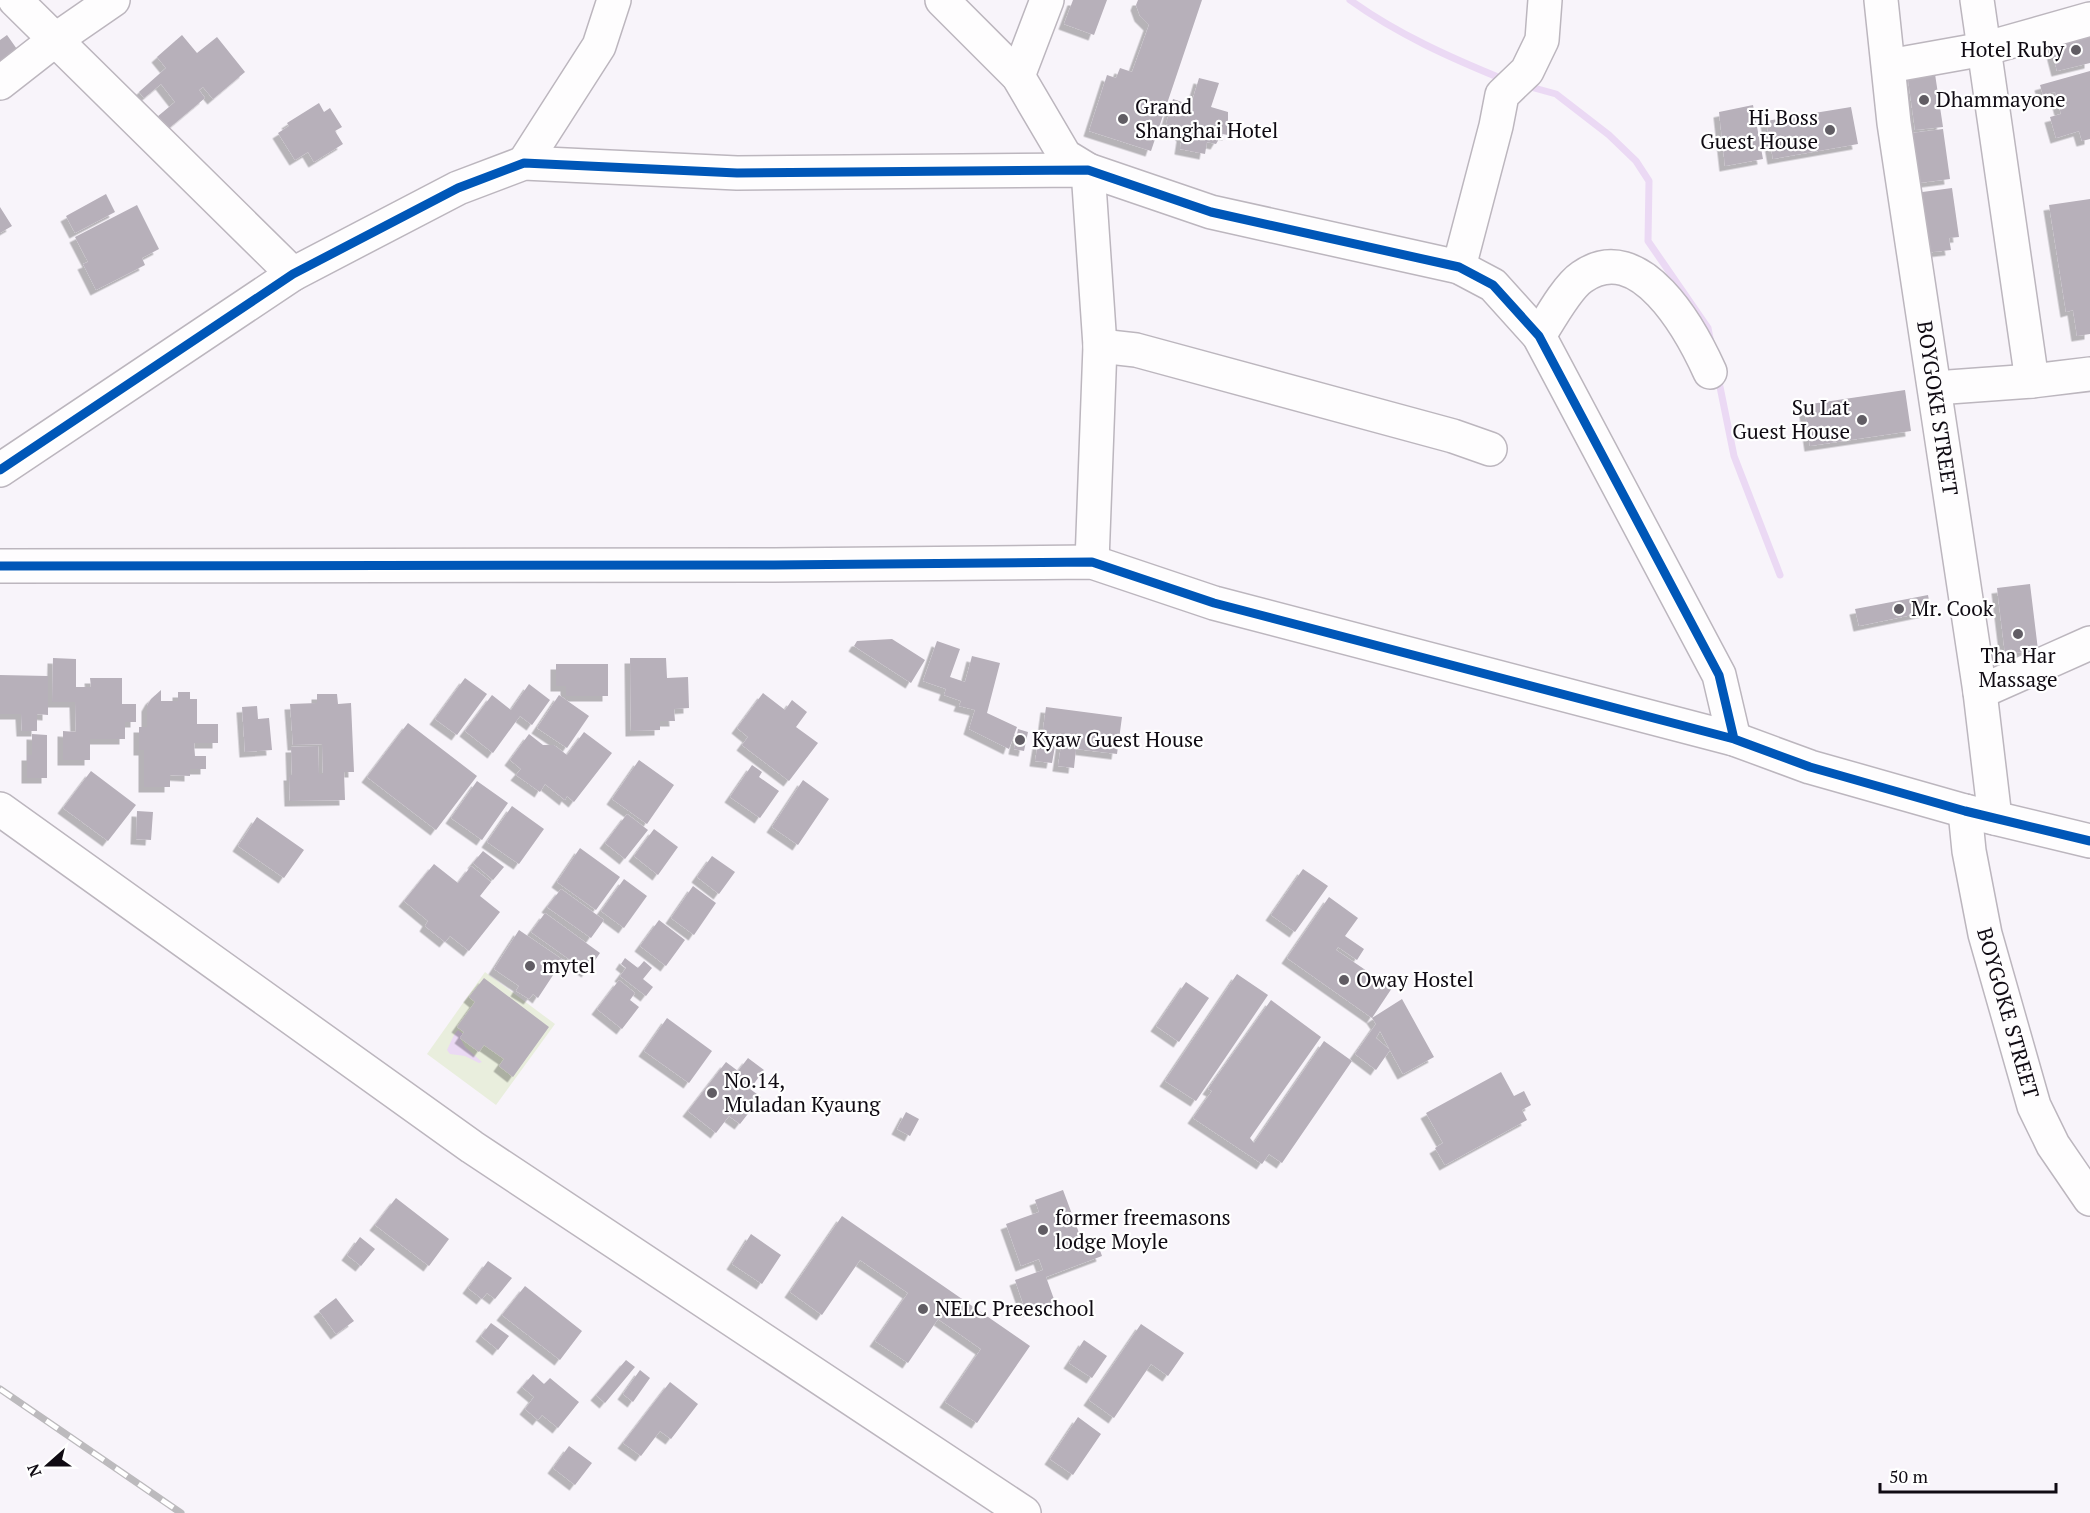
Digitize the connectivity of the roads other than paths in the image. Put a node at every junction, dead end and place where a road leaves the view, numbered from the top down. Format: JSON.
{"nodes":[{"id":1,"x":15,"y":0,"type":"edge"},
{"id":2,"x":113,"y":0,"type":"edge"},
{"id":3,"x":614,"y":0,"type":"edge"},
{"id":4,"x":942,"y":0,"type":"edge"},
{"id":5,"x":1047,"y":0,"type":"edge"},
{"id":6,"x":1545,"y":0,"type":"edge"},
{"id":7,"x":1881,"y":0,"type":"edge"},
{"id":8,"x":1977,"y":0,"type":"edge"},
{"id":9,"x":2090,"y":19,"type":"edge"},
{"id":10,"x":55,"y":40,"type":"junction"},
{"id":11,"x":1984,"y":49,"type":"junction"},
{"id":12,"x":1889,"y":66,"type":"junction"},
{"id":13,"x":1018,"y":76,"type":"junction"},
{"id":14,"x":0,"y":83,"type":"edge"},
{"id":15,"x":524,"y":163,"type":"junction"},
{"id":16,"x":1088,"y":170,"type":"junction"},
{"id":17,"x":1459,"y":267,"type":"junction"},
{"id":18,"x":293,"y":274,"type":"junction"},
{"id":19,"x":1539,"y":336,"type":"junction"},
{"id":20,"x":1100,"y":346,"type":"junction"},
{"id":21,"x":1710,"y":372,"type":"dead end"},
{"id":22,"x":2090,"y":374,"type":"edge"},
{"id":23,"x":2032,"y":381,"type":"junction"},
{"id":24,"x":1935,"y":388,"type":"junction"},
{"id":25,"x":1490,"y":449,"type":"dead end"},
{"id":26,"x":0,"y":470,"type":"edge"},
{"id":27,"x":1092,"y":562,"type":"junction"},
{"id":28,"x":0,"y":566,"type":"edge"},
{"id":29,"x":2090,"y":643,"type":"edge"},
{"id":30,"x":1980,"y":692,"type":"junction"},
{"id":31,"x":1734,"y":739,"type":"junction"},
{"id":32,"x":0,"y":809,"type":"edge"},
{"id":33,"x":1980,"y":815,"type":"junction"},
{"id":34,"x":2090,"y":841,"type":"edge"},
{"id":35,"x":2090,"y":1199,"type":"edge"},
{"id":36,"x":1024,"y":1513,"type":"edge"}],
"edges":[{"from":1,"to":10,"type":"street"},
{"from":2,"to":10,"type":"street"},
{"from":3,"to":15,"type":"street"},
{"from":4,"to":13,"type":"street"},
{"from":5,"to":13,"type":"street"},
{"from":6,"to":17,"type":"street"},
{"from":7,"to":12,"type":"street","name":"BOYGOKE STREET"},
{"from":8,"to":11,"type":"street"},
{"from":9,"to":11,"type":"street"},
{"from":10,"to":14,"type":"street"},
{"from":10,"to":18,"type":"street"},
{"from":11,"to":12,"type":"street"},
{"from":11,"to":23,"type":"street"},
{"from":12,"to":24,"type":"street","name":"BOYGOKE STREET"},
{"from":13,"to":16,"type":"street"},
{"from":15,"to":16,"type":"street"},
{"from":15,"to":18,"type":"street"},
{"from":16,"to":17,"type":"street"},
{"from":16,"to":20,"type":"street"},
{"from":17,"to":19,"type":"street"},
{"from":18,"to":26,"type":"street"},
{"from":19,"to":21,"type":"street"},
{"from":19,"to":31,"type":"street"},
{"from":20,"to":25,"type":"street"},
{"from":20,"to":27,"type":"street"},
{"from":22,"to":23,"type":"street"},
{"from":23,"to":24,"type":"street"},
{"from":24,"to":30,"type":"street","name":"BOYGOKE STREET"},
{"from":27,"to":28,"type":"street"},
{"from":27,"to":31,"type":"street"},
{"from":29,"to":30,"type":"street"},
{"from":30,"to":33,"type":"street","name":"BOYGOKE STREET"},
{"from":31,"to":33,"type":"street"},
{"from":32,"to":36,"type":"street"},
{"from":33,"to":34,"type":"street"},
{"from":33,"to":35,"type":"street","name":"BOYGOKE STREET"}]}
